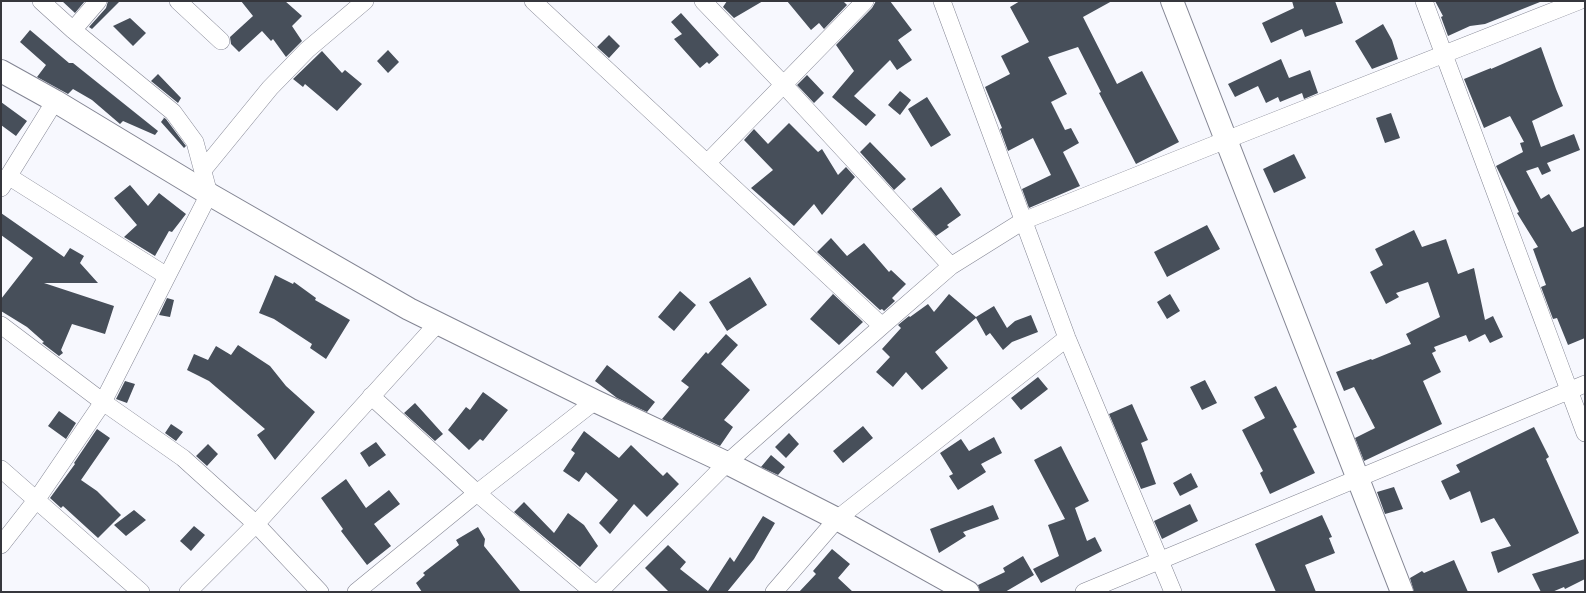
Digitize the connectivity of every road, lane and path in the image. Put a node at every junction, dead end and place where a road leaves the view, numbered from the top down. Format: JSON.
{"nodes":[{"id":1,"x":41,"y":1,"type":"edge"},
{"id":2,"x":98,"y":1,"type":"edge"},
{"id":3,"x":178,"y":1,"type":"edge"},
{"id":4,"x":365,"y":1,"type":"edge"},
{"id":5,"x":533,"y":1,"type":"edge"},
{"id":6,"x":703,"y":1,"type":"edge"},
{"id":7,"x":865,"y":1,"type":"edge"},
{"id":8,"x":942,"y":1,"type":"edge"},
{"id":9,"x":1172,"y":1,"type":"edge"},
{"id":10,"x":1424,"y":1,"type":"edge"},
{"id":11,"x":1578,"y":1,"type":"edge"},
{"id":12,"x":73,"y":30,"type":"junction"},
{"id":13,"x":221,"y":41,"type":"dead end"},
{"id":14,"x":1444,"y":54,"type":"junction"},
{"id":15,"x":1,"y":71,"type":"edge"},
{"id":16,"x":783,"y":84,"type":"junction"},
{"id":17,"x":55,"y":101,"type":"junction"},
{"id":18,"x":1226,"y":140,"type":"junction"},
{"id":19,"x":707,"y":163,"type":"junction"},
{"id":20,"x":202,"y":170,"type":"junction"},
{"id":21,"x":5,"y":182,"type":"edge"},
{"id":22,"x":209,"y":194,"type":"junction"},
{"id":23,"x":1023,"y":222,"type":"junction"},
{"id":24,"x":951,"y":266,"type":"junction"},
{"id":25,"x":167,"y":276,"type":"junction"},
{"id":26,"x":438,"y":323,"type":"junction"},
{"id":27,"x":1,"y":325,"type":"edge"},
{"id":28,"x":882,"y":326,"type":"junction"},
{"id":29,"x":1067,"y":338,"type":"junction"},
{"id":30,"x":1585,"y":384,"type":"edge"},
{"id":31,"x":1569,"y":391,"type":"junction"},
{"id":32,"x":372,"y":396,"type":"junction"},
{"id":33,"x":595,"y":401,"type":"junction"},
{"id":34,"x":102,"y":402,"type":"junction"},
{"id":35,"x":1585,"y":433,"type":"edge"},
{"id":36,"x":727,"y":463,"type":"junction"},
{"id":37,"x":1,"y":469,"type":"edge"},
{"id":38,"x":1357,"y":477,"type":"junction"},
{"id":39,"x":477,"y":492,"type":"junction"},
{"id":40,"x":37,"y":499,"type":"junction"},
{"id":41,"x":837,"y":519,"type":"junction"},
{"id":42,"x":256,"y":524,"type":"junction"},
{"id":43,"x":1,"y":545,"type":"edge"},
{"id":44,"x":1160,"y":559,"type":"junction"},
{"id":45,"x":944,"y":586,"type":"edge"},
{"id":46,"x":780,"y":590,"type":"edge"},
{"id":47,"x":141,"y":592,"type":"edge"},
{"id":48,"x":188,"y":592,"type":"edge"},
{"id":49,"x":320,"y":592,"type":"edge"},
{"id":50,"x":356,"y":592,"type":"edge"},
{"id":51,"x":593,"y":592,"type":"edge"},
{"id":52,"x":599,"y":592,"type":"edge"},
{"id":53,"x":968,"y":592,"type":"edge"},
{"id":54,"x":1084,"y":592,"type":"edge"},
{"id":55,"x":1172,"y":592,"type":"edge"},
{"id":56,"x":1402,"y":592,"type":"edge"}],
"edges":[{"from":1,"to":12,"type":"street"},
{"from":2,"to":12,"type":"street"},
{"from":3,"to":13,"type":"street"},
{"from":4,"to":20,"type":"street"},
{"from":5,"to":19,"type":"street"},
{"from":6,"to":16,"type":"street"},
{"from":7,"to":16,"type":"street"},
{"from":8,"to":23,"type":"street"},
{"from":9,"to":18,"type":"street"},
{"from":10,"to":14,"type":"street"},
{"from":11,"to":14,"type":"street"},
{"from":12,"to":20,"type":"street"},
{"from":14,"to":18,"type":"street"},
{"from":14,"to":31,"type":"street"},
{"from":15,"to":17,"type":"street"},
{"from":16,"to":19,"type":"street"},
{"from":16,"to":24,"type":"street"},
{"from":17,"to":21,"type":"street"},
{"from":17,"to":22,"type":"street"},
{"from":18,"to":23,"type":"street"},
{"from":18,"to":38,"type":"street"},
{"from":19,"to":28,"type":"street"},
{"from":20,"to":22,"type":"street"},
{"from":21,"to":25,"type":"street"},
{"from":22,"to":25,"type":"street"},
{"from":22,"to":26,"type":"street"},
{"from":23,"to":24,"type":"street"},
{"from":23,"to":29,"type":"street"},
{"from":24,"to":28,"type":"street"},
{"from":25,"to":34,"type":"street"},
{"from":26,"to":32,"type":"street"},
{"from":26,"to":33,"type":"street"},
{"from":27,"to":34,"type":"street"},
{"from":28,"to":36,"type":"street"},
{"from":29,"to":41,"type":"street"},
{"from":29,"to":44,"type":"street"},
{"from":30,"to":31,"type":"street"},
{"from":31,"to":35,"type":"street"},
{"from":31,"to":38,"type":"street"},
{"from":32,"to":39,"type":"street"},
{"from":32,"to":42,"type":"street"},
{"from":33,"to":36,"type":"street"},
{"from":33,"to":39,"type":"street"},
{"from":34,"to":40,"type":"street"},
{"from":34,"to":42,"type":"street"},
{"from":36,"to":41,"type":"street"},
{"from":36,"to":52,"type":"street"},
{"from":37,"to":40,"type":"street"},
{"from":38,"to":44,"type":"street"},
{"from":38,"to":56,"type":"street"},
{"from":39,"to":50,"type":"street"},
{"from":39,"to":51,"type":"street"},
{"from":40,"to":43,"type":"street"},
{"from":40,"to":47,"type":"street"},
{"from":41,"to":45,"type":"street"},
{"from":41,"to":46,"type":"street"},
{"from":42,"to":48,"type":"street"},
{"from":42,"to":49,"type":"street"},
{"from":44,"to":54,"type":"street"},
{"from":44,"to":55,"type":"street"},
{"from":45,"to":53,"type":"street"}]}
